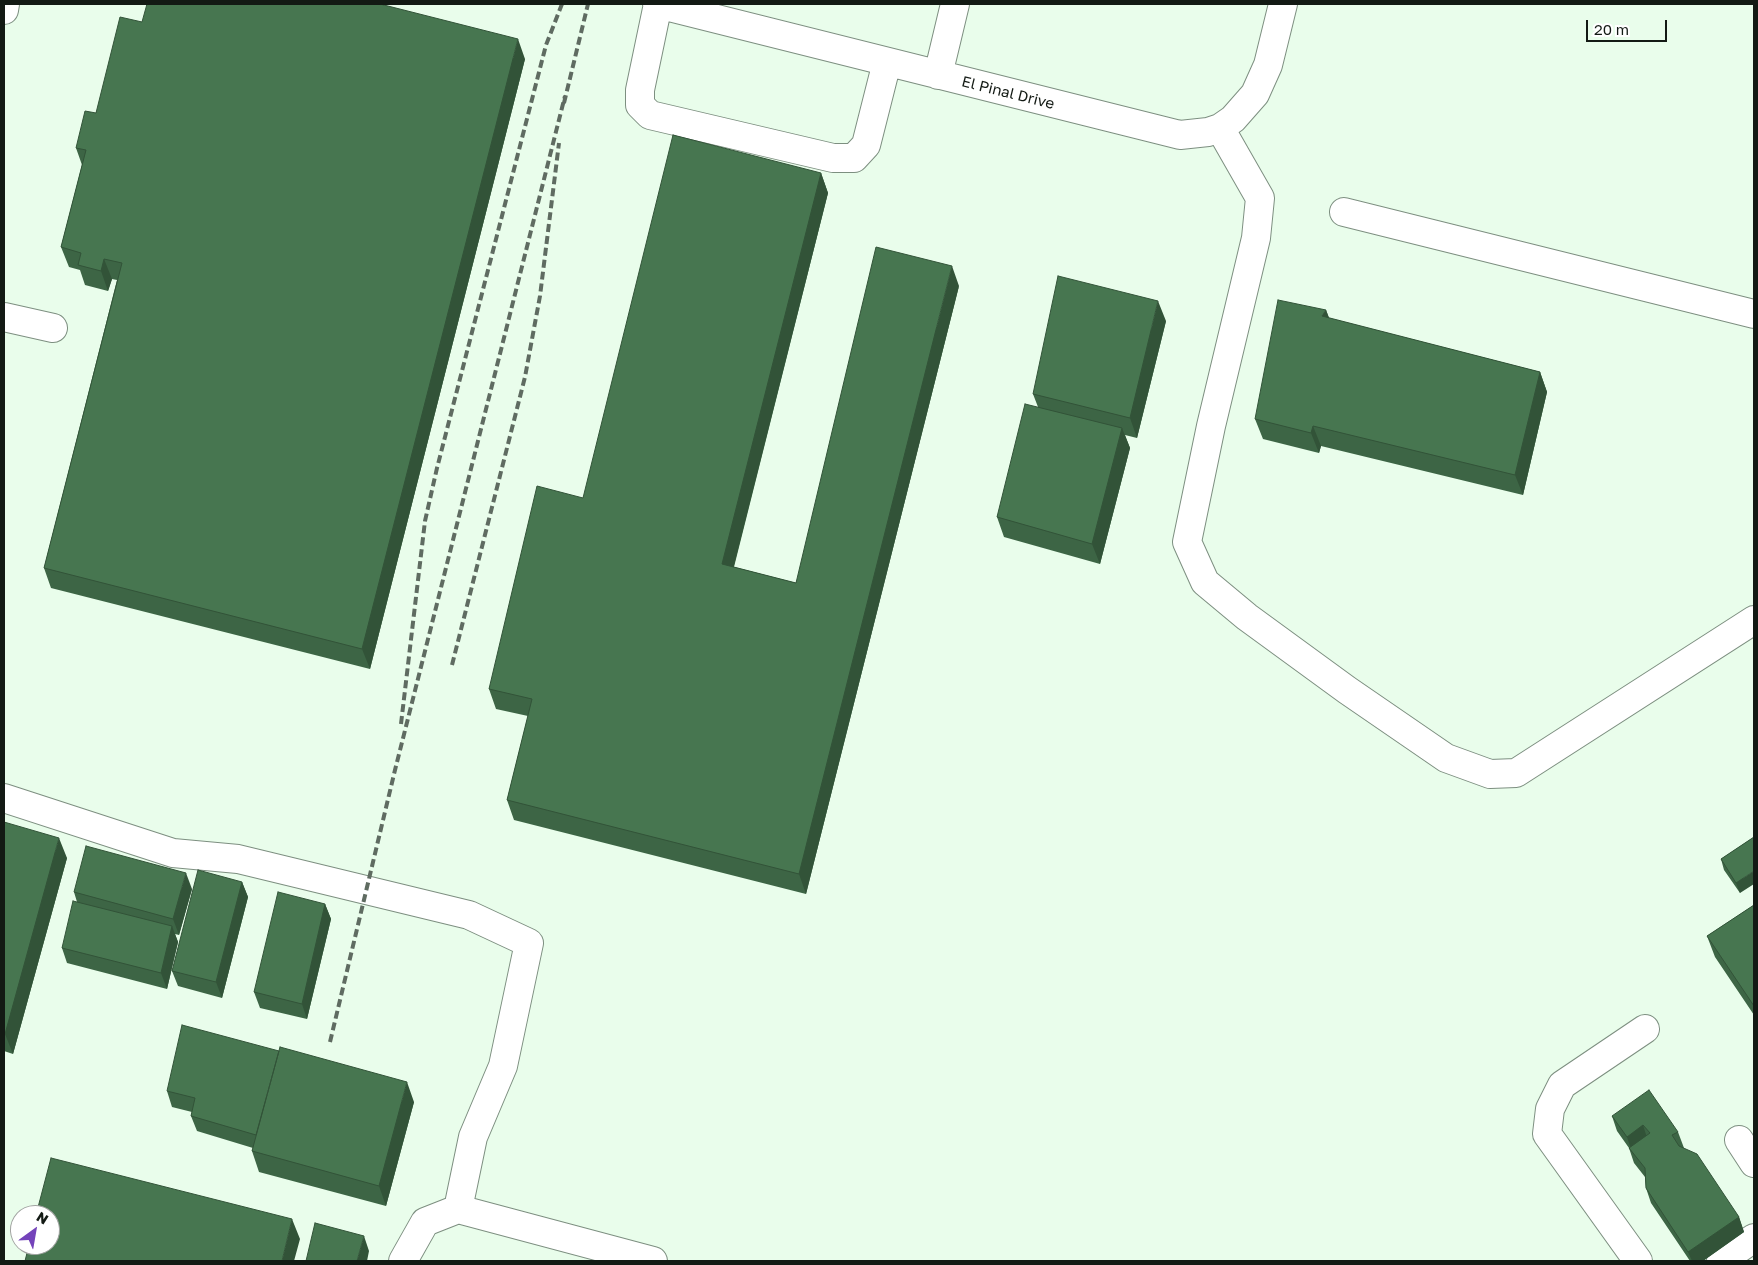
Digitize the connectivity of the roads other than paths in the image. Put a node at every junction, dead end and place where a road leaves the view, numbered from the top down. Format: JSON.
{"nodes":[{"id":1,"x":5,"y":4,"type":"edge"},
{"id":2,"x":658,"y":4,"type":"edge"},
{"id":3,"x":956,"y":4,"type":"edge"},
{"id":4,"x":1283,"y":4,"type":"edge"},
{"id":5,"x":4,"y":10,"type":"edge"},
{"id":6,"x":887,"y":62,"type":"junction"},
{"id":7,"x":938,"y":75,"type":"junction"},
{"id":8,"x":1220,"y":128,"type":"junction"},
{"id":9,"x":1344,"y":212,"type":"dead end"},
{"id":10,"x":1754,"y":314,"type":"edge"},
{"id":11,"x":4,"y":317,"type":"edge"},
{"id":12,"x":52,"y":328,"type":"dead end"},
{"id":13,"x":1754,"y":620,"type":"edge"},
{"id":14,"x":4,"y":798,"type":"edge"},
{"id":15,"x":1645,"y":1029,"type":"dead end"},
{"id":16,"x":1739,"y":1140,"type":"dead end"},
{"id":17,"x":1754,"y":1163,"type":"edge"},
{"id":18,"x":458,"y":1209,"type":"junction"},
{"id":19,"x":1754,"y":1238,"type":"edge"},
{"id":20,"x":406,"y":1260,"type":"edge"},
{"id":21,"x":653,"y":1261,"type":"edge"},
{"id":22,"x":1638,"y":1261,"type":"edge"},
{"id":23,"x":1721,"y":1261,"type":"edge"}],
"edges":[{"from":1,"to":5,"type":"street"},
{"from":2,"to":6,"type":"street","name":"El Pinal Drive"},
{"from":2,"to":6,"type":"street"},
{"from":3,"to":7,"type":"street"},
{"from":4,"to":8,"type":"street","name":"El Pinal Drive"},
{"from":6,"to":7,"type":"street","name":"El Pinal Drive"},
{"from":7,"to":8,"type":"street","name":"El Pinal Drive"},
{"from":8,"to":13,"type":"street"},
{"from":9,"to":10,"type":"street"},
{"from":11,"to":12,"type":"street"},
{"from":14,"to":18,"type":"street"},
{"from":15,"to":22,"type":"street"},
{"from":16,"to":17,"type":"street"},
{"from":18,"to":20,"type":"street"},
{"from":18,"to":21,"type":"street"},
{"from":19,"to":23,"type":"street"}]}
